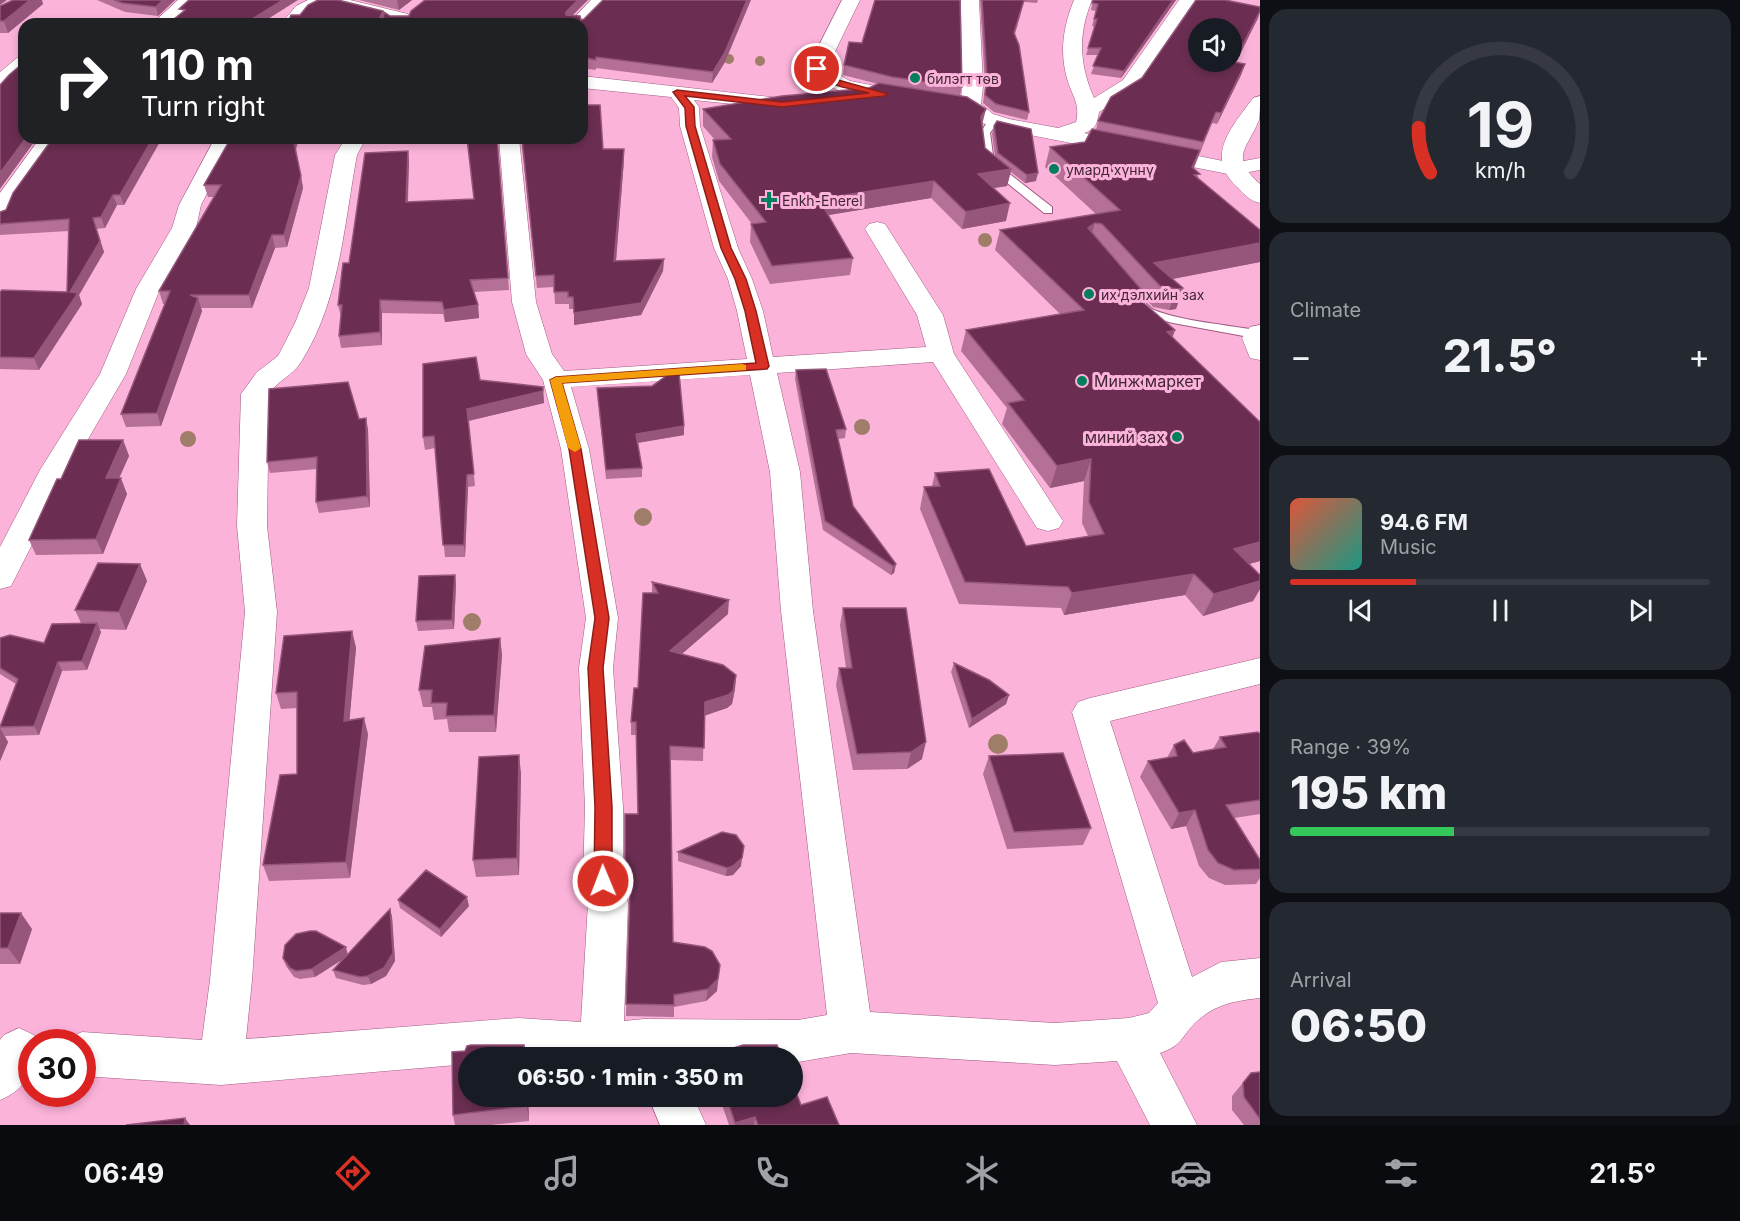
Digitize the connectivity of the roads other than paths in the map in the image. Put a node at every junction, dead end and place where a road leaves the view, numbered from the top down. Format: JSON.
{"nodes":[{"id":1,"x":188,"y":0,"type":"edge"},
{"id":2,"x":322,"y":0,"type":"edge"},
{"id":3,"x":328,"y":0,"type":"edge"},
{"id":4,"x":601,"y":0,"type":"edge"},
{"id":5,"x":851,"y":0,"type":"edge"},
{"id":6,"x":970,"y":0,"type":"edge"},
{"id":7,"x":1083,"y":0,"type":"edge"},
{"id":8,"x":1188,"y":0,"type":"edge"},
{"id":9,"x":418,"y":7,"type":"edge"},
{"id":10,"x":168,"y":18,"type":"edge"},
{"id":11,"x":295,"y":18,"type":"edge"},
{"id":12,"x":387,"y":18,"type":"edge"},
{"id":13,"x":398,"y":18,"type":"edge"},
{"id":14,"x":583,"y":18,"type":"edge"},
{"id":15,"x":18,"y":67,"type":"edge"},
{"id":16,"x":0,"y":82,"type":"edge"},
{"id":17,"x":588,"y":83,"type":"edge"},
{"id":18,"x":677,"y":92,"type":"junction"},
{"id":19,"x":884,"y":94,"type":"junction"},
{"id":20,"x":831,"y":101,"type":"edge"},
{"id":21,"x":1260,"y":102,"type":"edge"},
{"id":22,"x":810,"y":103,"type":"edge"},
{"id":23,"x":971,"y":106,"type":"junction"},
{"id":24,"x":1089,"y":109,"type":"junction"},
{"id":25,"x":994,"y":120,"type":"junction"},
{"id":26,"x":1061,"y":134,"type":"junction"},
{"id":27,"x":47,"y":144,"type":"edge"},
{"id":28,"x":222,"y":144,"type":"edge"},
{"id":29,"x":352,"y":144,"type":"edge"},
{"id":30,"x":510,"y":144,"type":"edge"},
{"id":31,"x":1260,"y":164,"type":"edge"},
{"id":32,"x":1233,"y":169,"type":"junction"},
{"id":33,"x":1260,"y":196,"type":"edge"},
{"id":34,"x":1048,"y":210,"type":"dead end"},
{"id":35,"x":0,"y":214,"type":"edge"},
{"id":36,"x":877,"y":229,"type":"dead end"},
{"id":37,"x":1133,"y":296,"type":"edge"},
{"id":38,"x":1259,"y":340,"type":"edge"},
{"id":39,"x":941,"y":354,"type":"junction"},
{"id":40,"x":763,"y":366,"type":"junction"},
{"id":41,"x":556,"y":380,"type":"junction"},
{"id":42,"x":1048,"y":521,"type":"dead end"},
{"id":43,"x":0,"y":578,"type":"edge"},
{"id":44,"x":1260,"y":670,"type":"edge"},
{"id":45,"x":1260,"y":978,"type":"edge"},
{"id":46,"x":1181,"y":1008,"type":"junction"},
{"id":47,"x":851,"y":1032,"type":"junction"},
{"id":48,"x":1129,"y":1039,"type":"junction"},
{"id":49,"x":601,"y":1045,"type":"junction"},
{"id":50,"x":624,"y":1047,"type":"edge"},
{"id":51,"x":686,"y":1047,"type":"edge"},
{"id":52,"x":96,"y":1055,"type":"edge"},
{"id":53,"x":221,"y":1063,"type":"junction"},
{"id":54,"x":675,"y":1107,"type":"edge"},
{"id":55,"x":683,"y":1125,"type":"edge"},
{"id":56,"x":1174,"y":1125,"type":"edge"}],
"edges":[{"from":1,"to":10,"type":"street"},
{"from":2,"to":11,"type":"street"},
{"from":3,"to":12,"type":"street"},
{"from":4,"to":14,"type":"street"},
{"from":5,"to":19,"type":"street"},
{"from":6,"to":23,"type":"street"},
{"from":7,"to":24,"type":"street"},
{"from":8,"to":24,"type":"street"},
{"from":9,"to":13,"type":"street"},
{"from":15,"to":16,"type":"street"},
{"from":17,"to":18,"type":"street"},
{"from":18,"to":22,"type":"street"},
{"from":18,"to":40,"type":"street"},
{"from":19,"to":20,"type":"street"},
{"from":19,"to":23,"type":"street"},
{"from":21,"to":32,"type":"street"},
{"from":23,"to":25,"type":"street"},
{"from":24,"to":26,"type":"street"},
{"from":25,"to":26,"type":"street"},
{"from":25,"to":34,"type":"lane"},
{"from":26,"to":32,"type":"street"},
{"from":27,"to":35,"type":"street"},
{"from":28,"to":43,"type":"street"},
{"from":29,"to":53,"type":"street"},
{"from":30,"to":41,"type":"street"},
{"from":31,"to":32,"type":"street"},
{"from":32,"to":33,"type":"street"},
{"from":36,"to":39,"type":"street"},
{"from":37,"to":38,"type":"lane"},
{"from":39,"to":40,"type":"street"},
{"from":39,"to":42,"type":"street"},
{"from":40,"to":41,"type":"street"},
{"from":40,"to":47,"type":"street"},
{"from":41,"to":49,"type":"street"},
{"from":44,"to":46,"type":"street"},
{"from":45,"to":46,"type":"street"},
{"from":46,"to":48,"type":"street"},
{"from":47,"to":48,"type":"street"},
{"from":47,"to":51,"type":"street"},
{"from":48,"to":56,"type":"street"},
{"from":49,"to":50,"type":"street"},
{"from":49,"to":53,"type":"street"},
{"from":52,"to":53,"type":"street"},
{"from":54,"to":55,"type":"street"}]}
